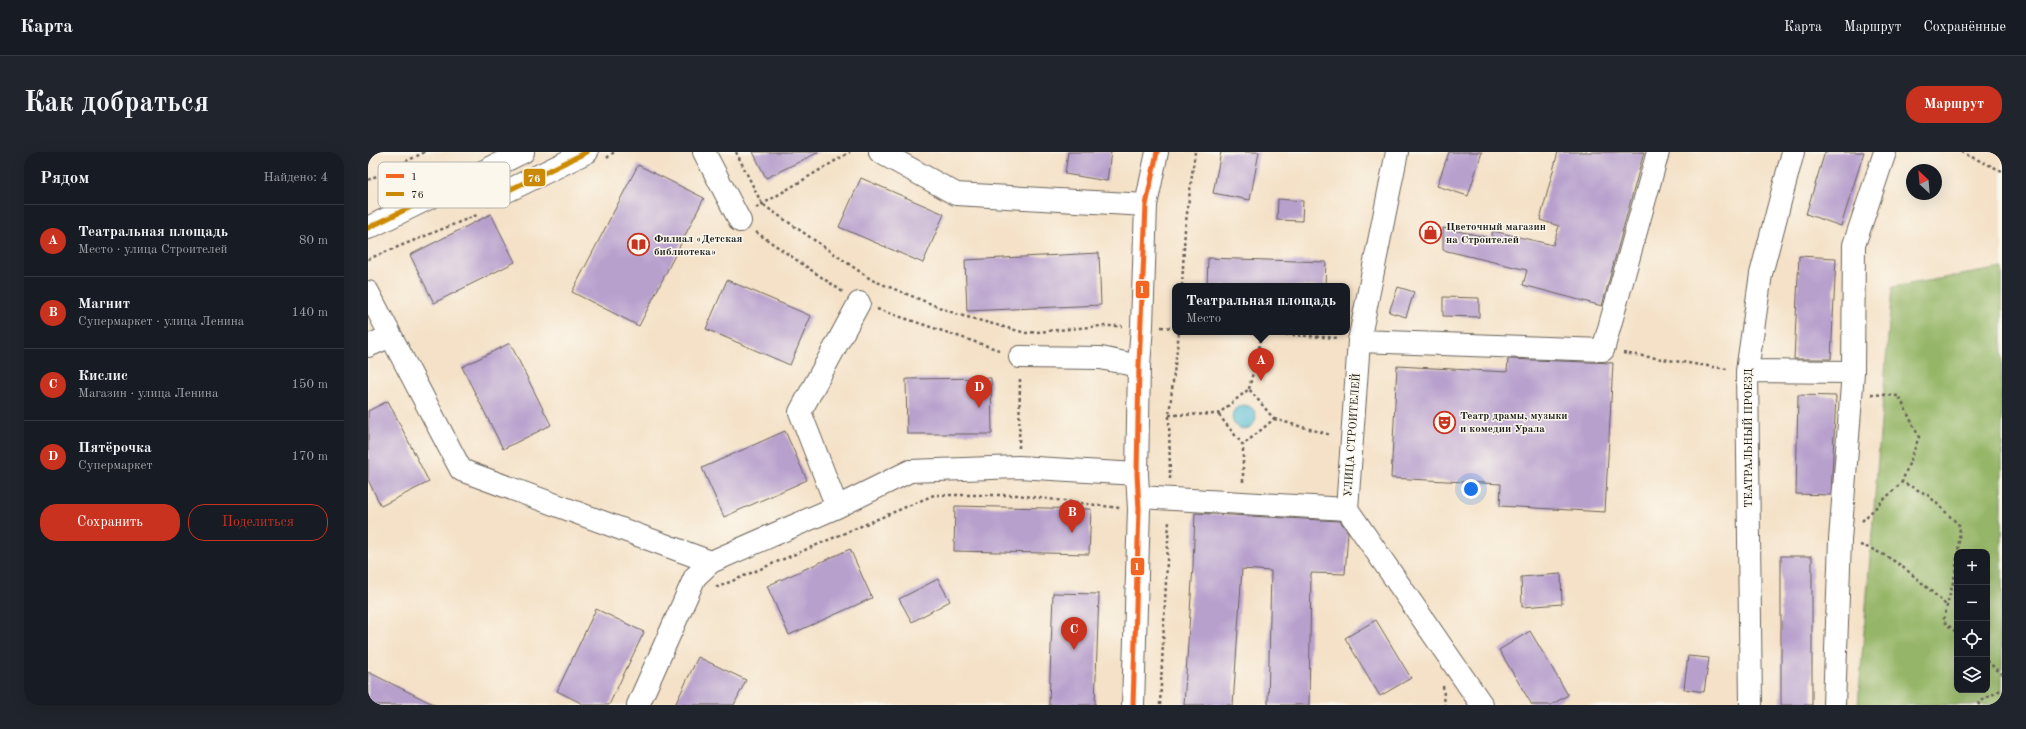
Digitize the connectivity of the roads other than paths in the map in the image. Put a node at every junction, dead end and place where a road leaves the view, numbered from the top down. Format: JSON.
{"nodes":[{"id":1,"x":523,"y":152,"type":"edge"},
{"id":2,"x":587,"y":152,"type":"edge"},
{"id":3,"x":704,"y":152,"type":"edge"},
{"id":4,"x":880,"y":152,"type":"edge"},
{"id":5,"x":1157,"y":152,"type":"edge"},
{"id":6,"x":1397,"y":152,"type":"edge"},
{"id":7,"x":1658,"y":152,"type":"edge"},
{"id":8,"x":1793,"y":152,"type":"edge"},
{"id":9,"x":1885,"y":152,"type":"edge"},
{"id":10,"x":502,"y":162,"type":"edge"},
{"id":11,"x":510,"y":190,"type":"edge"},
{"id":12,"x":1146,"y":205,"type":"junction"},
{"id":13,"x":409,"y":208,"type":"edge"},
{"id":14,"x":740,"y":221,"type":"road end"},
{"id":15,"x":368,"y":228,"type":"edge"},
{"id":16,"x":368,"y":292,"type":"edge"},
{"id":17,"x":859,"y":303,"type":"dead end"},
{"id":18,"x":391,"y":336,"type":"junction"},
{"id":19,"x":1359,"y":341,"type":"junction"},
{"id":20,"x":368,"y":346,"type":"edge"},
{"id":21,"x":1020,"y":357,"type":"road end"},
{"id":22,"x":1139,"y":366,"type":"junction"},
{"id":23,"x":1748,"y":371,"type":"junction"},
{"id":24,"x":1852,"y":382,"type":"junction"},
{"id":25,"x":1137,"y":474,"type":"junction"},
{"id":26,"x":1139,"y":503,"type":"junction"},
{"id":27,"x":837,"y":507,"type":"junction"},
{"id":28,"x":1347,"y":509,"type":"junction"},
{"id":29,"x":711,"y":562,"type":"junction"},
{"id":30,"x":1458,"y":668,"type":"junction"},
{"id":31,"x":638,"y":705,"type":"edge"},
{"id":32,"x":1132,"y":705,"type":"edge"},
{"id":33,"x":1462,"y":705,"type":"edge"},
{"id":34,"x":1482,"y":705,"type":"edge"},
{"id":35,"x":1751,"y":705,"type":"edge"},
{"id":36,"x":1834,"y":705,"type":"edge"}],
"edges":[{"from":1,"to":10,"type":"street"},
{"from":2,"to":11,"type":"street"},
{"from":3,"to":14,"type":"street"},
{"from":4,"to":12,"type":"street"},
{"from":5,"to":12,"type":"street"},
{"from":6,"to":19,"type":"street","name":"УЛИЦА СТРОИТЕЛЕЙ"},
{"from":7,"to":19,"type":"street"},
{"from":8,"to":23,"type":"street","name":"ТЕАТРАЛЬНЫЙ ПРОЕЗД"},
{"from":9,"to":24,"type":"street"},
{"from":12,"to":22,"type":"street"},
{"from":13,"to":15,"type":"street"},
{"from":16,"to":18,"type":"street"},
{"from":17,"to":27,"type":"street"},
{"from":18,"to":20,"type":"street"},
{"from":18,"to":29,"type":"street"},
{"from":19,"to":28,"type":"street","name":"УЛИЦА СТРОИТЕЛЕЙ"},
{"from":21,"to":22,"type":"street"},
{"from":22,"to":25,"type":"street"},
{"from":23,"to":24,"type":"street"},
{"from":23,"to":35,"type":"street","name":"ТЕАТРАЛЬНЫЙ ПРОЕЗД"},
{"from":24,"to":36,"type":"street"},
{"from":25,"to":26,"type":"street"},
{"from":25,"to":27,"type":"street"},
{"from":26,"to":28,"type":"street"},
{"from":26,"to":32,"type":"street"},
{"from":27,"to":29,"type":"street"},
{"from":28,"to":30,"type":"street","name":"УЛИЦА СТРОИТЕЛЕЙ"},
{"from":29,"to":31,"type":"street"},
{"from":30,"to":33,"type":"street"},
{"from":30,"to":34,"type":"street","name":"УЛИЦА СТРОИТЕЛЕЙ"}]}
